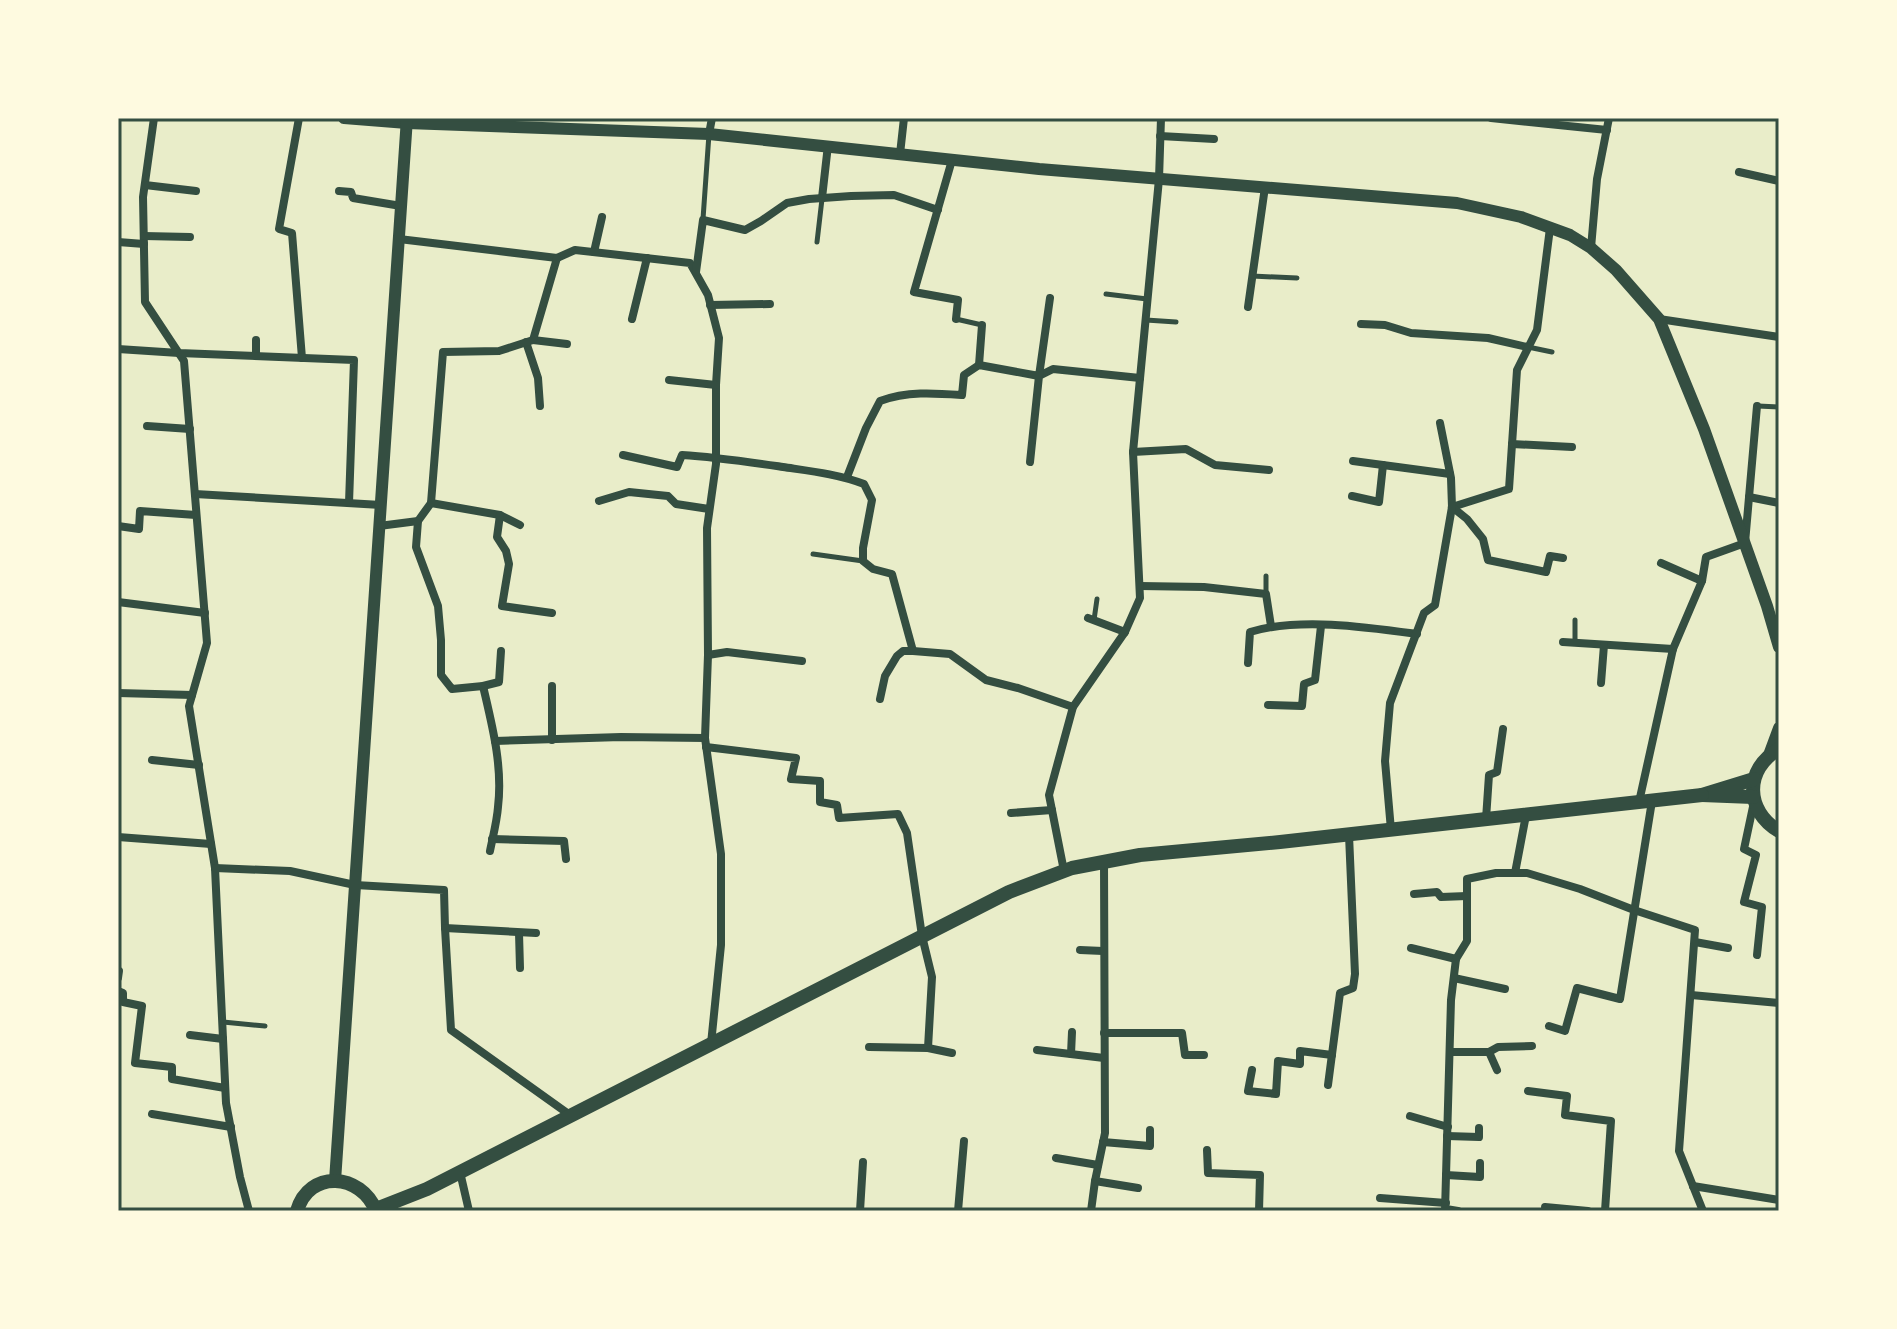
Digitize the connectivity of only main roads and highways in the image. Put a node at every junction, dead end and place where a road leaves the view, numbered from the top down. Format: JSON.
{"nodes":[{"id":1,"x":1774,"y":752,"type":"edge"},
{"id":2,"x":1754,"y":779,"type":"junction"},
{"id":3,"x":1702,"y":795,"type":"junction"},
{"id":4,"x":1754,"y":799,"type":"junction"},
{"id":5,"x":1778,"y":832,"type":"edge"},
{"id":6,"x":376,"y":1210,"type":"edge"},
{"id":7,"x":297,"y":1211,"type":"edge"}],
"edges":[{"from":1,"to":2,"type":"main road"},
{"from":2,"to":3,"type":"main road"},
{"from":2,"to":4,"type":"main road"},
{"from":3,"to":4,"type":"main road"},
{"from":3,"to":6,"type":"main road"},
{"from":4,"to":5,"type":"main road"},
{"from":6,"to":7,"type":"main road"}]}
